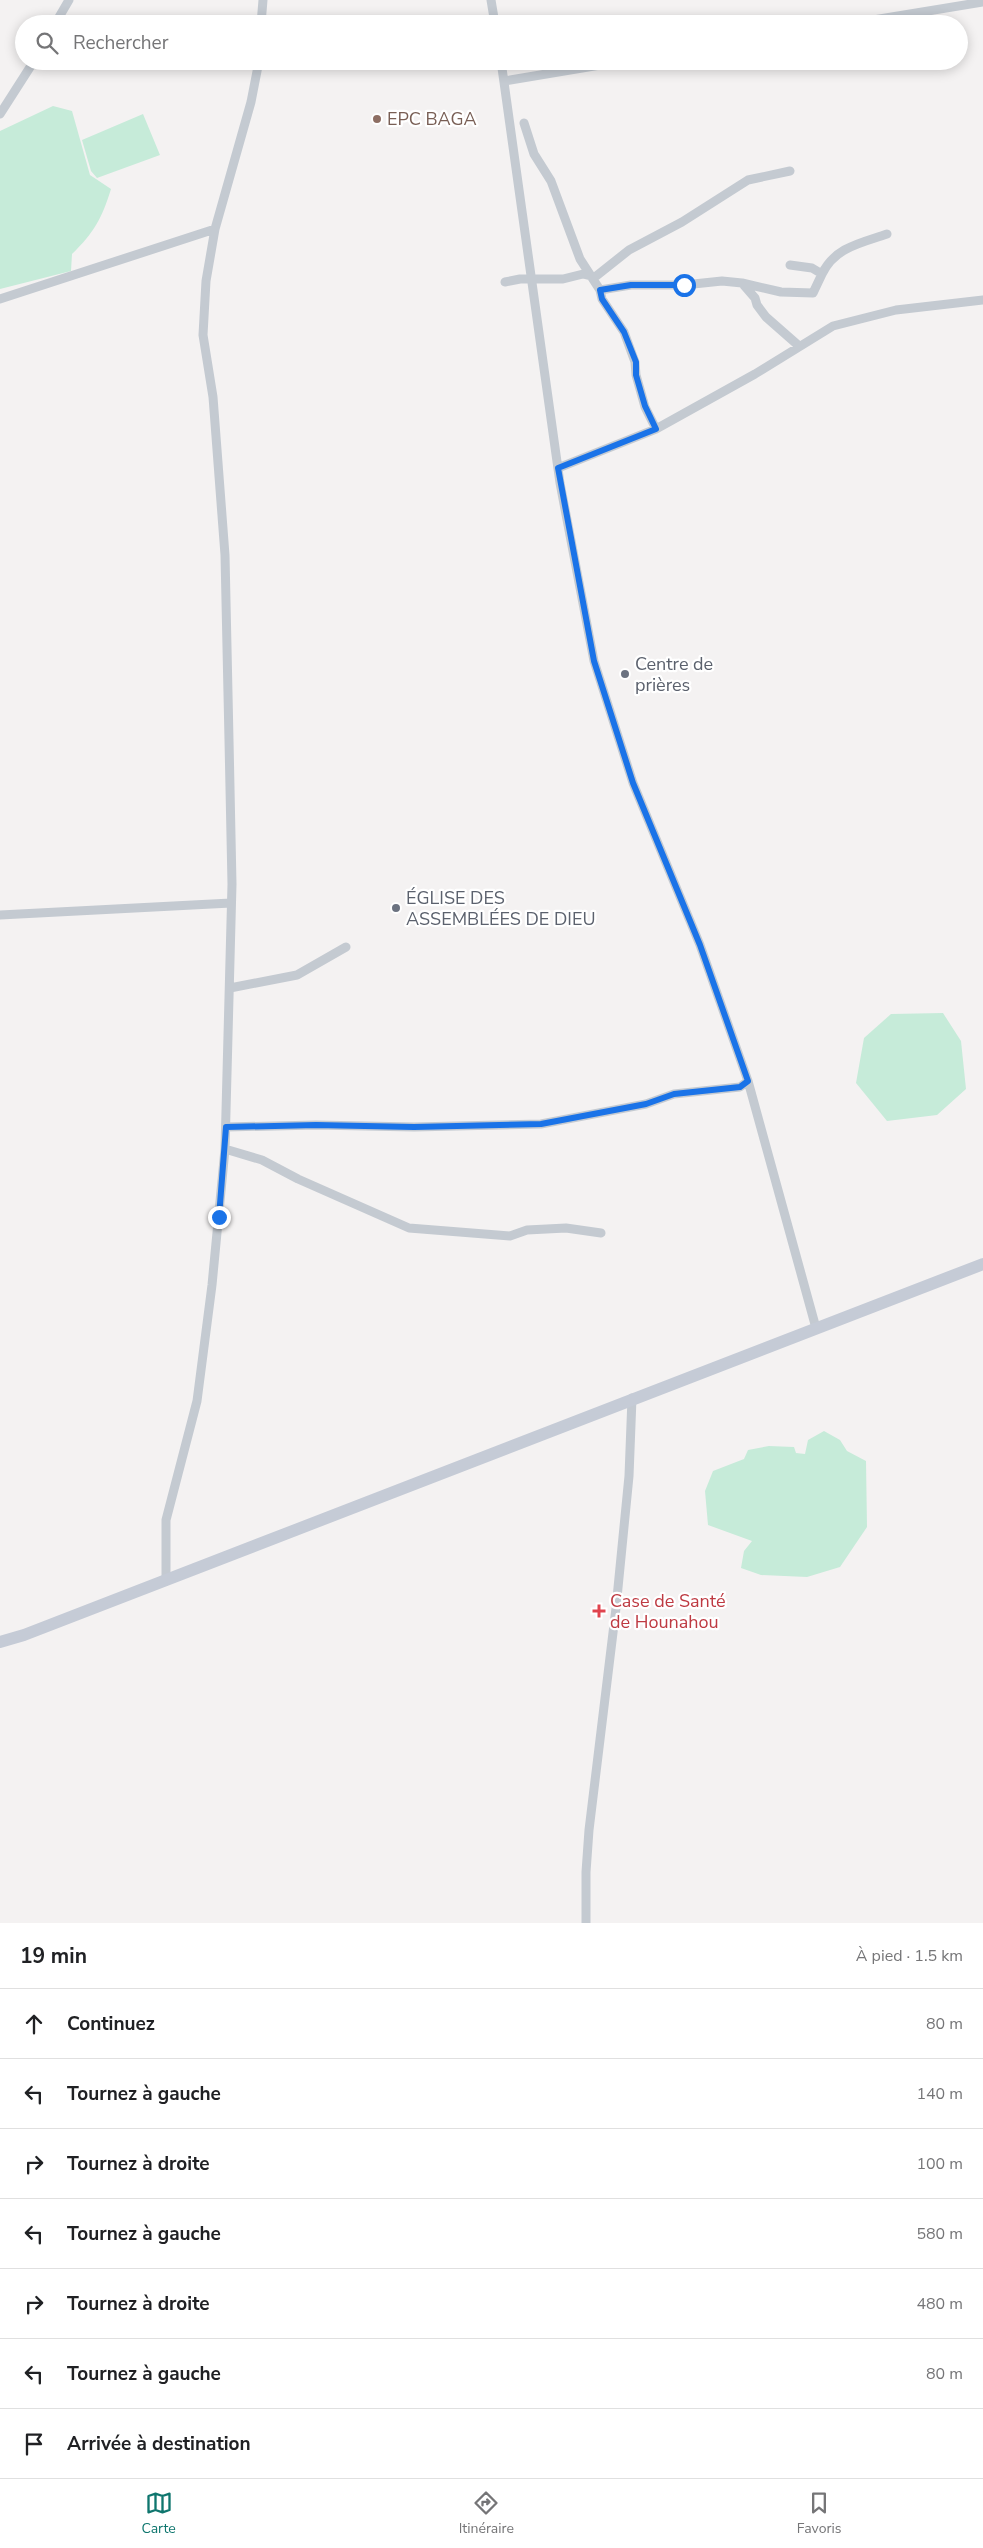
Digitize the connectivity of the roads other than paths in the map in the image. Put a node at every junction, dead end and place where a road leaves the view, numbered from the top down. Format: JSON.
{"nodes":[{"id":1,"x":69,"y":0,"type":"edge"},
{"id":2,"x":263,"y":0,"type":"edge"},
{"id":3,"x":491,"y":0,"type":"edge"},
{"id":4,"x":983,"y":2,"type":"edge"},
{"id":5,"x":60,"y":15,"type":"edge"},
{"id":6,"x":262,"y":15,"type":"edge"},
{"id":7,"x":494,"y":15,"type":"edge"},
{"id":8,"x":903,"y":15,"type":"edge"},
{"id":9,"x":28,"y":70,"type":"edge"},
{"id":10,"x":257,"y":70,"type":"edge"},
{"id":11,"x":502,"y":70,"type":"edge"},
{"id":12,"x":570,"y":70,"type":"edge"},
{"id":13,"x":504,"y":81,"type":"junction"},
{"id":14,"x":0,"y":114,"type":"edge"},
{"id":15,"x":524,"y":123,"type":"dead end"},
{"id":16,"x":790,"y":171,"type":"dead end"},
{"id":17,"x":215,"y":229,"type":"junction"},
{"id":18,"x":887,"y":234,"type":"dead end"},
{"id":19,"x":790,"y":265,"type":"dead end"},
{"id":20,"x":822,"y":274,"type":"junction"},
{"id":21,"x":591,"y":277,"type":"junction"},
{"id":22,"x":533,"y":279,"type":"junction"},
{"id":23,"x":506,"y":282,"type":"dead end"},
{"id":24,"x":742,"y":283,"type":"junction"},
{"id":25,"x":600,"y":290,"type":"junction"},
{"id":26,"x":0,"y":299,"type":"edge"},
{"id":27,"x":983,"y":300,"type":"edge"},
{"id":28,"x":799,"y":346,"type":"junction"},
{"id":29,"x":656,"y":429,"type":"junction"},
{"id":30,"x":558,"y":468,"type":"junction"},
{"id":31,"x":231,"y":902,"type":"junction"},
{"id":32,"x":0,"y":915,"type":"edge"},
{"id":33,"x":346,"y":947,"type":"dead end"},
{"id":34,"x":230,"y":988,"type":"junction"},
{"id":35,"x":748,"y":1081,"type":"junction"},
{"id":36,"x":226,"y":1127,"type":"junction"},
{"id":37,"x":226,"y":1149,"type":"junction"},
{"id":38,"x":601,"y":1233,"type":"dead end"},
{"id":39,"x":983,"y":1264,"type":"edge"},
{"id":40,"x":816,"y":1328,"type":"junction"},
{"id":41,"x":632,"y":1398,"type":"junction"},
{"id":42,"x":166,"y":1581,"type":"junction"},
{"id":43,"x":0,"y":1642,"type":"edge"},
{"id":44,"x":586,"y":1923,"type":"edge"}],
"edges":[{"from":1,"to":5,"type":"street"},
{"from":2,"to":6,"type":"street"},
{"from":3,"to":7,"type":"street"},
{"from":4,"to":8,"type":"street"},
{"from":9,"to":14,"type":"street"},
{"from":10,"to":17,"type":"street"},
{"from":11,"to":13,"type":"street"},
{"from":12,"to":13,"type":"street"},
{"from":13,"to":22,"type":"street"},
{"from":15,"to":21,"type":"street"},
{"from":16,"to":21,"type":"street"},
{"from":17,"to":26,"type":"street"},
{"from":17,"to":31,"type":"street"},
{"from":18,"to":20,"type":"street"},
{"from":19,"to":20,"type":"street"},
{"from":20,"to":24,"type":"street"},
{"from":21,"to":22,"type":"street"},
{"from":21,"to":25,"type":"street"},
{"from":22,"to":23,"type":"street"},
{"from":22,"to":30,"type":"street"},
{"from":24,"to":25,"type":"street"},
{"from":24,"to":28,"type":"street"},
{"from":25,"to":29,"type":"street"},
{"from":27,"to":28,"type":"street"},
{"from":28,"to":29,"type":"street"},
{"from":29,"to":30,"type":"street"},
{"from":30,"to":35,"type":"street"},
{"from":31,"to":32,"type":"street"},
{"from":31,"to":34,"type":"street"},
{"from":33,"to":34,"type":"street"},
{"from":34,"to":36,"type":"street"},
{"from":35,"to":36,"type":"street"},
{"from":35,"to":40,"type":"street"},
{"from":36,"to":37,"type":"street"},
{"from":37,"to":38,"type":"street"},
{"from":37,"to":42,"type":"street"},
{"from":39,"to":40,"type":"main road"},
{"from":40,"to":41,"type":"main road"},
{"from":41,"to":42,"type":"main road"},
{"from":41,"to":44,"type":"street"},
{"from":42,"to":43,"type":"main road"}]}
